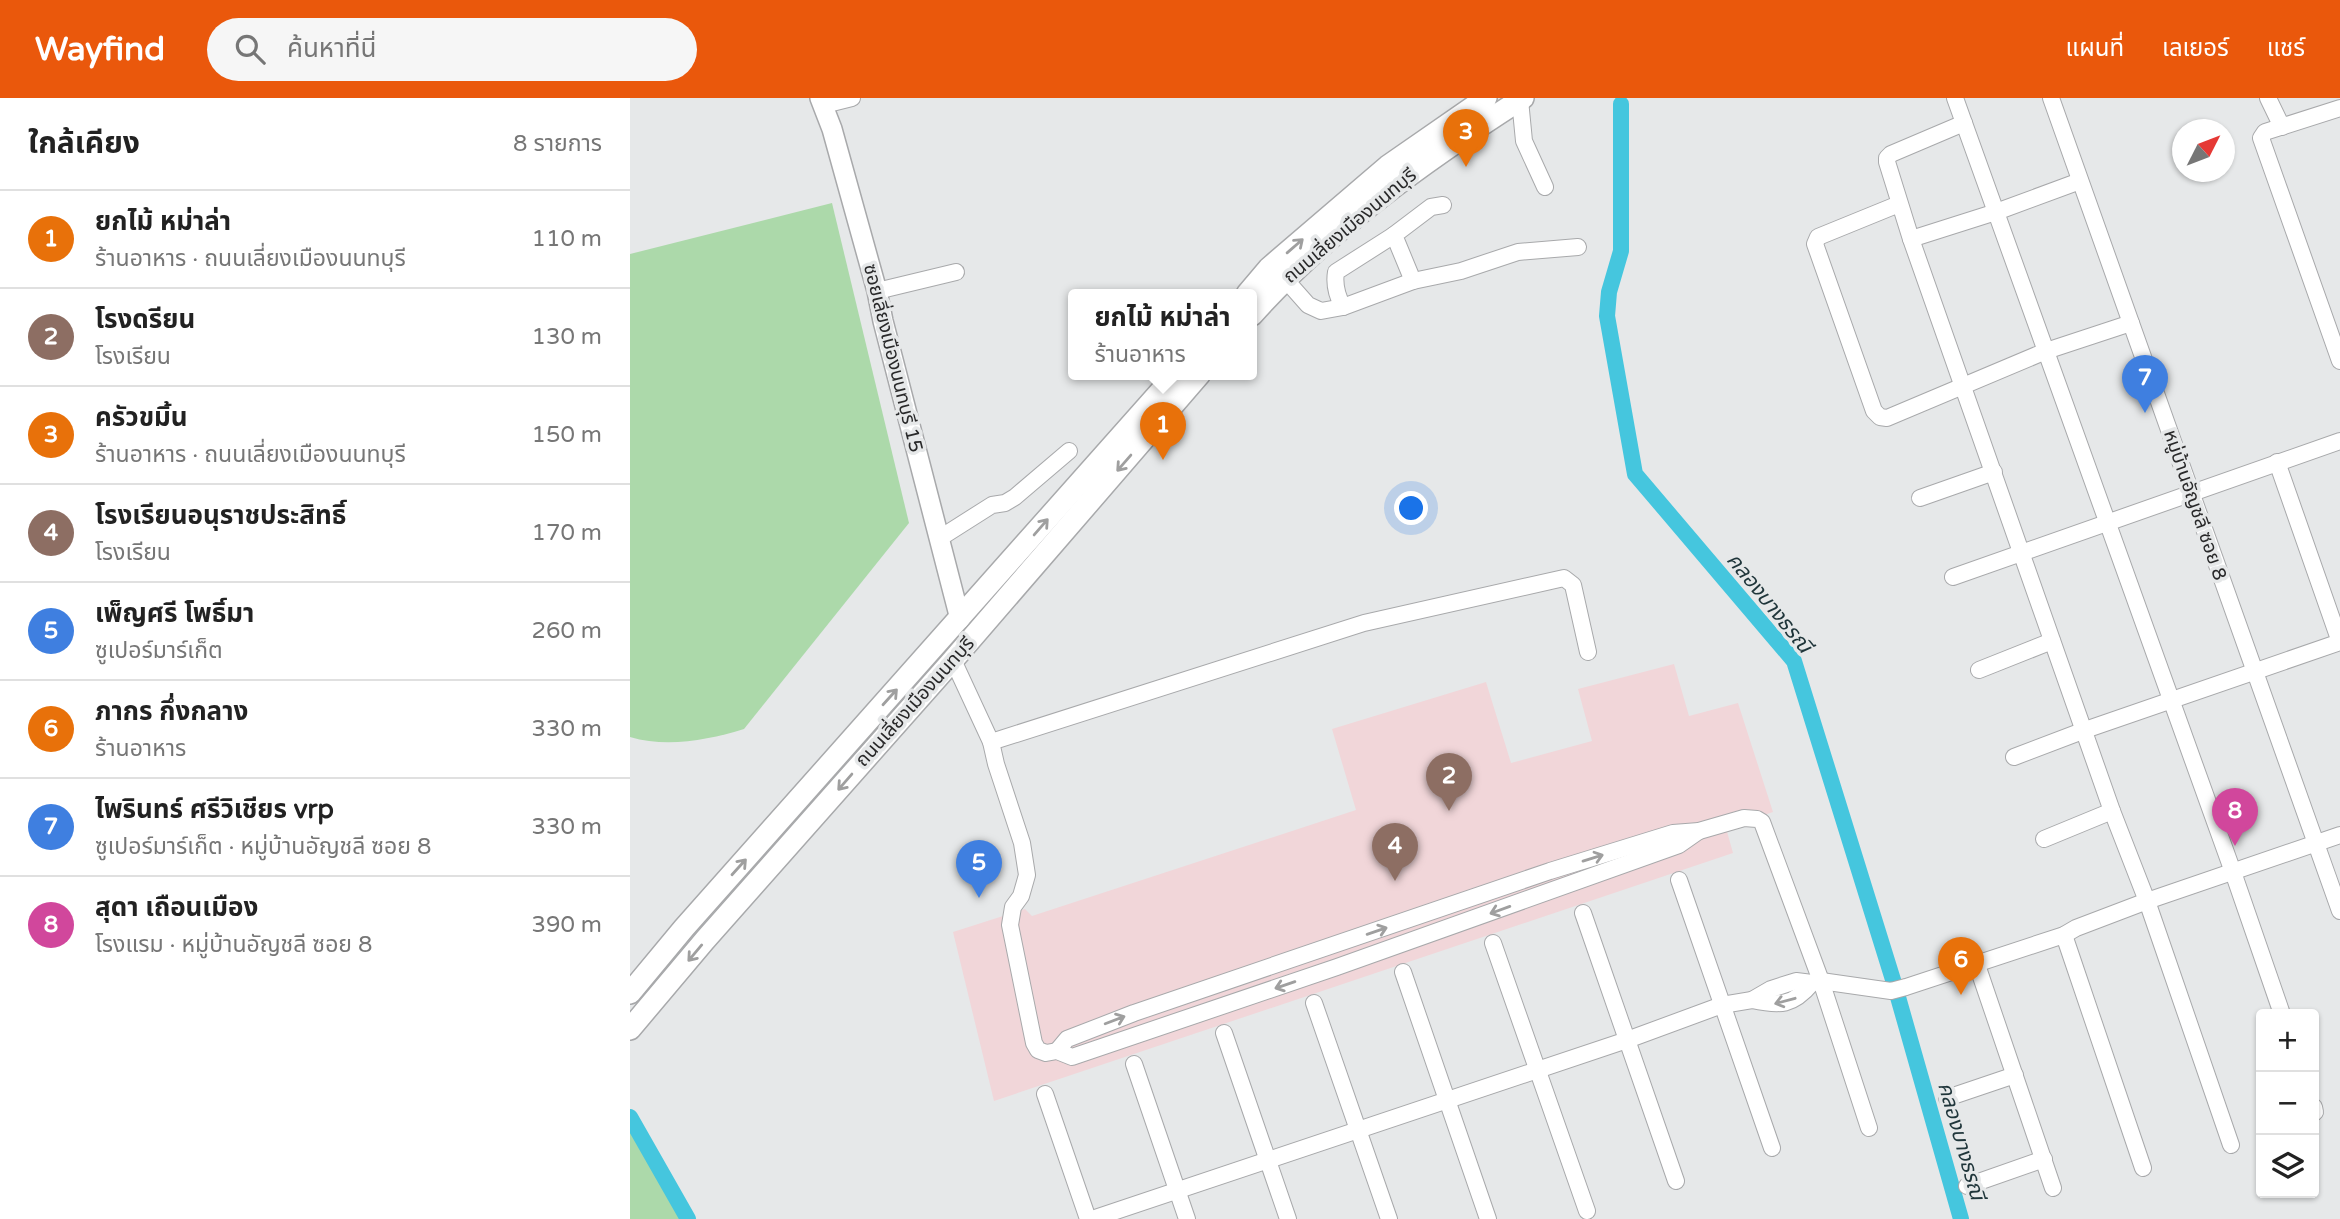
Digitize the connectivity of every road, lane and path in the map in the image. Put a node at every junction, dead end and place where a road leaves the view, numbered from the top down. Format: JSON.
{"nodes":[{"id":1,"x":852,"y":98,"type":"edge"},
{"id":2,"x":1486,"y":98,"type":"edge"},
{"id":3,"x":1955,"y":98,"type":"edge"},
{"id":4,"x":2051,"y":98,"type":"edge"},
{"id":5,"x":2268,"y":98,"type":"edge"},
{"id":6,"x":1522,"y":99,"type":"edge"},
{"id":7,"x":822,"y":101,"type":"edge"},
{"id":8,"x":2340,"y":108,"type":"edge"},
{"id":9,"x":1964,"y":123,"type":"junction"},
{"id":10,"x":2282,"y":127,"type":"junction"},
{"id":11,"x":2080,"y":181,"type":"junction"},
{"id":12,"x":1545,"y":187,"type":"dead end"},
{"id":13,"x":1899,"y":204,"type":"junction"},
{"id":14,"x":1443,"y":205,"type":"dead end"},
{"id":15,"x":1996,"y":212,"type":"junction"},
{"id":16,"x":1394,"y":235,"type":"junction"},
{"id":17,"x":1910,"y":239,"type":"junction"},
{"id":18,"x":1578,"y":247,"type":"dead end"},
{"id":19,"x":956,"y":272,"type":"dead end"},
{"id":20,"x":1285,"y":279,"type":"junction"},
{"id":21,"x":1413,"y":281,"type":"junction"},
{"id":22,"x":1251,"y":289,"type":"edge"},
{"id":23,"x":877,"y":291,"type":"junction"},
{"id":24,"x":1343,"y":307,"type":"junction"},
{"id":25,"x":1257,"y":310,"type":"edge"},
{"id":26,"x":2131,"y":323,"type":"junction"},
{"id":27,"x":2046,"y":351,"type":"junction"},
{"id":28,"x":2340,"y":361,"type":"edge"},
{"id":29,"x":1171,"y":380,"type":"edge"},
{"id":30,"x":1195,"y":380,"type":"edge"},
{"id":31,"x":1963,"y":385,"type":"junction"},
{"id":32,"x":2340,"y":441,"type":"edge"},
{"id":33,"x":1069,"y":451,"type":"dead end"},
{"id":34,"x":2277,"y":462,"type":"junction"},
{"id":35,"x":1994,"y":472,"type":"junction"},
{"id":36,"x":2191,"y":494,"type":"junction"},
{"id":37,"x":1920,"y":498,"type":"dead end"},
{"id":38,"x":2108,"y":523,"type":"junction"},
{"id":39,"x":940,"y":538,"type":"junction"},
{"id":40,"x":2021,"y":552,"type":"junction"},
{"id":41,"x":1953,"y":577,"type":"dead end"},
{"id":42,"x":960,"y":619,"type":"junction"},
{"id":43,"x":2052,"y":641,"type":"junction"},
{"id":44,"x":2340,"y":642,"type":"edge"},
{"id":45,"x":1588,"y":652,"type":"dead end"},
{"id":46,"x":953,"y":660,"type":"junction"},
{"id":47,"x":1979,"y":670,"type":"dead end"},
{"id":48,"x":2254,"y":672,"type":"junction"},
{"id":49,"x":2170,"y":701,"type":"junction"},
{"id":50,"x":2085,"y":730,"type":"junction"},
{"id":51,"x":991,"y":742,"type":"junction"},
{"id":52,"x":2014,"y":757,"type":"dead end"},
{"id":53,"x":2112,"y":811,"type":"junction"},
{"id":54,"x":1699,"y":831,"type":"junction"},
{"id":55,"x":2340,"y":835,"type":"edge"},
{"id":56,"x":2044,"y":839,"type":"dead end"},
{"id":57,"x":2316,"y":842,"type":"junction"},
{"id":58,"x":2233,"y":872,"type":"junction"},
{"id":59,"x":1525,"y":880,"type":"junction"},
{"id":60,"x":1679,"y":880,"type":"dead end"},
{"id":61,"x":1530,"y":899,"type":"junction"},
{"id":62,"x":2147,"y":901,"type":"junction"},
{"id":63,"x":2340,"y":911,"type":"edge"},
{"id":64,"x":1583,"y":913,"type":"dead end"},
{"id":65,"x":2064,"y":935,"type":"junction"},
{"id":66,"x":1493,"y":943,"type":"dead end"},
{"id":67,"x":1330,"y":947,"type":"junction"},
{"id":68,"x":1976,"y":962,"type":"junction"},
{"id":69,"x":1337,"y":967,"type":"junction"},
{"id":70,"x":1403,"y":972,"type":"dead end"},
{"id":71,"x":1817,"y":982,"type":"junction"},
{"id":72,"x":630,"y":993,"type":"edge"},
{"id":73,"x":1314,"y":1003,"type":"dead end"},
{"id":74,"x":1722,"y":1006,"type":"junction"},
{"id":75,"x":2280,"y":1009,"type":"edge"},
{"id":76,"x":630,"y":1029,"type":"edge"},
{"id":77,"x":1224,"y":1033,"type":"dead end"},
{"id":78,"x":1627,"y":1040,"type":"junction"},
{"id":79,"x":1057,"y":1051,"type":"junction"},
{"id":80,"x":1134,"y":1064,"type":"dead end"},
{"id":81,"x":1537,"y":1069,"type":"junction"},
{"id":82,"x":2015,"y":1075,"type":"junction"},
{"id":83,"x":1045,"y":1094,"type":"dead end"},
{"id":84,"x":1947,"y":1098,"type":"dead end"},
{"id":85,"x":1446,"y":1099,"type":"junction"},
{"id":86,"x":1869,"y":1128,"type":"dead end"},
{"id":87,"x":1358,"y":1129,"type":"junction"},
{"id":88,"x":2231,"y":1145,"type":"dead end"},
{"id":89,"x":1772,"y":1148,"type":"dead end"},
{"id":90,"x":2044,"y":1159,"type":"junction"},
{"id":91,"x":1268,"y":1160,"type":"junction"},
{"id":92,"x":2143,"y":1168,"type":"dead end"},
{"id":93,"x":1676,"y":1181,"type":"dead end"},
{"id":94,"x":1967,"y":1186,"type":"dead end"},
{"id":95,"x":2053,"y":1188,"type":"dead end"},
{"id":96,"x":1177,"y":1190,"type":"junction"},
{"id":97,"x":1587,"y":1211,"type":"dead end"},
{"id":98,"x":1090,"y":1219,"type":"edge"},
{"id":99,"x":1187,"y":1219,"type":"edge"},
{"id":100,"x":1288,"y":1219,"type":"edge"},
{"id":101,"x":1389,"y":1219,"type":"edge"},
{"id":102,"x":1488,"y":1219,"type":"edge"}],
"edges":[{"from":1,"to":7,"type":"street"},
{"from":22,"to":2,"type":"main road","name":"ถนนเลี่ยงเมืองนนทบุรี","one_way":true},
{"from":3,"to":9,"type":"street"},
{"from":4,"to":11,"type":"street","name":"หมู่บ้านอัญชลี ซอย 8"},
{"from":5,"to":10,"type":"street"},
{"from":6,"to":12,"type":"street"},
{"from":6,"to":20,"type":"main road","name":"ถนนเลี่ยงเมืองนนทบุรี"},
{"from":7,"to":23,"type":"street","name":"ซอยเลี่ยงเมืองนนทบุรี 15"},
{"from":8,"to":10,"type":"street"},
{"from":9,"to":13,"type":"street"},
{"from":9,"to":15,"type":"street"},
{"from":10,"to":28,"type":"street"},
{"from":11,"to":15,"type":"street"},
{"from":11,"to":26,"type":"street","name":"หมู่บ้านอัญชลี ซอย 8"},
{"from":13,"to":17,"type":"street"},
{"from":13,"to":31,"type":"street"},
{"from":14,"to":16,"type":"street"},
{"from":15,"to":17,"type":"street"},
{"from":15,"to":27,"type":"street"},
{"from":16,"to":21,"type":"street"},
{"from":16,"to":24,"type":"street"},
{"from":17,"to":31,"type":"street"},
{"from":18,"to":21,"type":"street"},
{"from":19,"to":23,"type":"street"},
{"from":20,"to":24,"type":"street"},
{"from":20,"to":25,"type":"main road","name":"ถนนเลี่ยงเมืองนนทบุรี"},
{"from":21,"to":24,"type":"street"},
{"from":23,"to":39,"type":"street","name":"ซอยเลี่ยงเมืองนนทบุรี 15"},
{"from":26,"to":27,"type":"street"},
{"from":26,"to":36,"type":"street","name":"หมู่บ้านอัญชลี ซอย 8"},
{"from":27,"to":31,"type":"street"},
{"from":27,"to":38,"type":"street"},
{"from":42,"to":29,"type":"main road","name":"ถนนเลี่ยงเมืองนนทบุรี","one_way":true},
{"from":30,"to":46,"type":"main road","name":"ถนนเลี่ยงเมืองนนทบุรี","one_way":true},
{"from":31,"to":35,"type":"street"},
{"from":32,"to":34,"type":"street"},
{"from":33,"to":39,"type":"street"},
{"from":34,"to":36,"type":"street"},
{"from":34,"to":44,"type":"street"},
{"from":35,"to":37,"type":"street"},
{"from":35,"to":40,"type":"street"},
{"from":36,"to":38,"type":"street"},
{"from":36,"to":48,"type":"street","name":"หมู่บ้านอัญชลี ซอย 8"},
{"from":38,"to":40,"type":"street"},
{"from":38,"to":49,"type":"street"},
{"from":39,"to":42,"type":"street","name":"ซอยเลี่ยงเมืองนนทบุรี 15"},
{"from":40,"to":41,"type":"street"},
{"from":40,"to":43,"type":"street"},
{"from":72,"to":42,"type":"main road","name":"ถนนเลี่ยงเมืองนนทบุรี","one_way":true},
{"from":43,"to":47,"type":"street"},
{"from":43,"to":50,"type":"street"},
{"from":44,"to":48,"type":"street"},
{"from":45,"to":51,"type":"street"},
{"from":46,"to":51,"type":"street"},
{"from":46,"to":76,"type":"main road","name":"ถนนเลี่ยงเมืองนนทบุรี","one_way":true},
{"from":48,"to":49,"type":"street"},
{"from":48,"to":57,"type":"street","name":"หมู่บ้านอัญชลี ซอย 8"},
{"from":49,"to":50,"type":"street"},
{"from":49,"to":58,"type":"street"},
{"from":50,"to":52,"type":"street"},
{"from":50,"to":53,"type":"street"},
{"from":51,"to":79,"type":"street"},
{"from":53,"to":56,"type":"street"},
{"from":53,"to":62,"type":"street"},
{"from":59,"to":54,"type":"street","one_way":true},
{"from":54,"to":61,"type":"street"},
{"from":54,"to":71,"type":"street"},
{"from":55,"to":57,"type":"street"},
{"from":57,"to":58,"type":"street"},
{"from":57,"to":63,"type":"street","name":"หมู่บ้านอัญชลี ซอย 8"},
{"from":58,"to":62,"type":"street"},
{"from":58,"to":75,"type":"street"},
{"from":59,"to":61,"type":"street"},
{"from":67,"to":59,"type":"street","one_way":true},
{"from":60,"to":74,"type":"street"},
{"from":61,"to":69,"type":"street","one_way":true},
{"from":62,"to":65,"type":"street"},
{"from":62,"to":88,"type":"street"},
{"from":64,"to":78,"type":"street"},
{"from":65,"to":68,"type":"street"},
{"from":65,"to":92,"type":"street"},
{"from":66,"to":81,"type":"street"},
{"from":67,"to":69,"type":"street"},
{"from":79,"to":67,"type":"street","one_way":true},
{"from":68,"to":71,"type":"street"},
{"from":68,"to":82,"type":"street"},
{"from":69,"to":79,"type":"street","one_way":true},
{"from":70,"to":85,"type":"street"},
{"from":71,"to":74,"type":"street"},
{"from":71,"to":86,"type":"street"},
{"from":73,"to":87,"type":"street"},
{"from":74,"to":78,"type":"street"},
{"from":74,"to":89,"type":"street"},
{"from":77,"to":91,"type":"street"},
{"from":78,"to":81,"type":"street"},
{"from":78,"to":93,"type":"street"},
{"from":80,"to":96,"type":"street"},
{"from":81,"to":85,"type":"street"},
{"from":81,"to":97,"type":"street"},
{"from":82,"to":84,"type":"street"},
{"from":82,"to":90,"type":"street"},
{"from":83,"to":98,"type":"street"},
{"from":85,"to":87,"type":"street"},
{"from":85,"to":102,"type":"street"},
{"from":87,"to":91,"type":"street"},
{"from":87,"to":101,"type":"street"},
{"from":90,"to":94,"type":"street"},
{"from":90,"to":95,"type":"street"},
{"from":91,"to":96,"type":"street"},
{"from":91,"to":100,"type":"street"},
{"from":96,"to":98,"type":"street"},
{"from":96,"to":99,"type":"street"}]}
